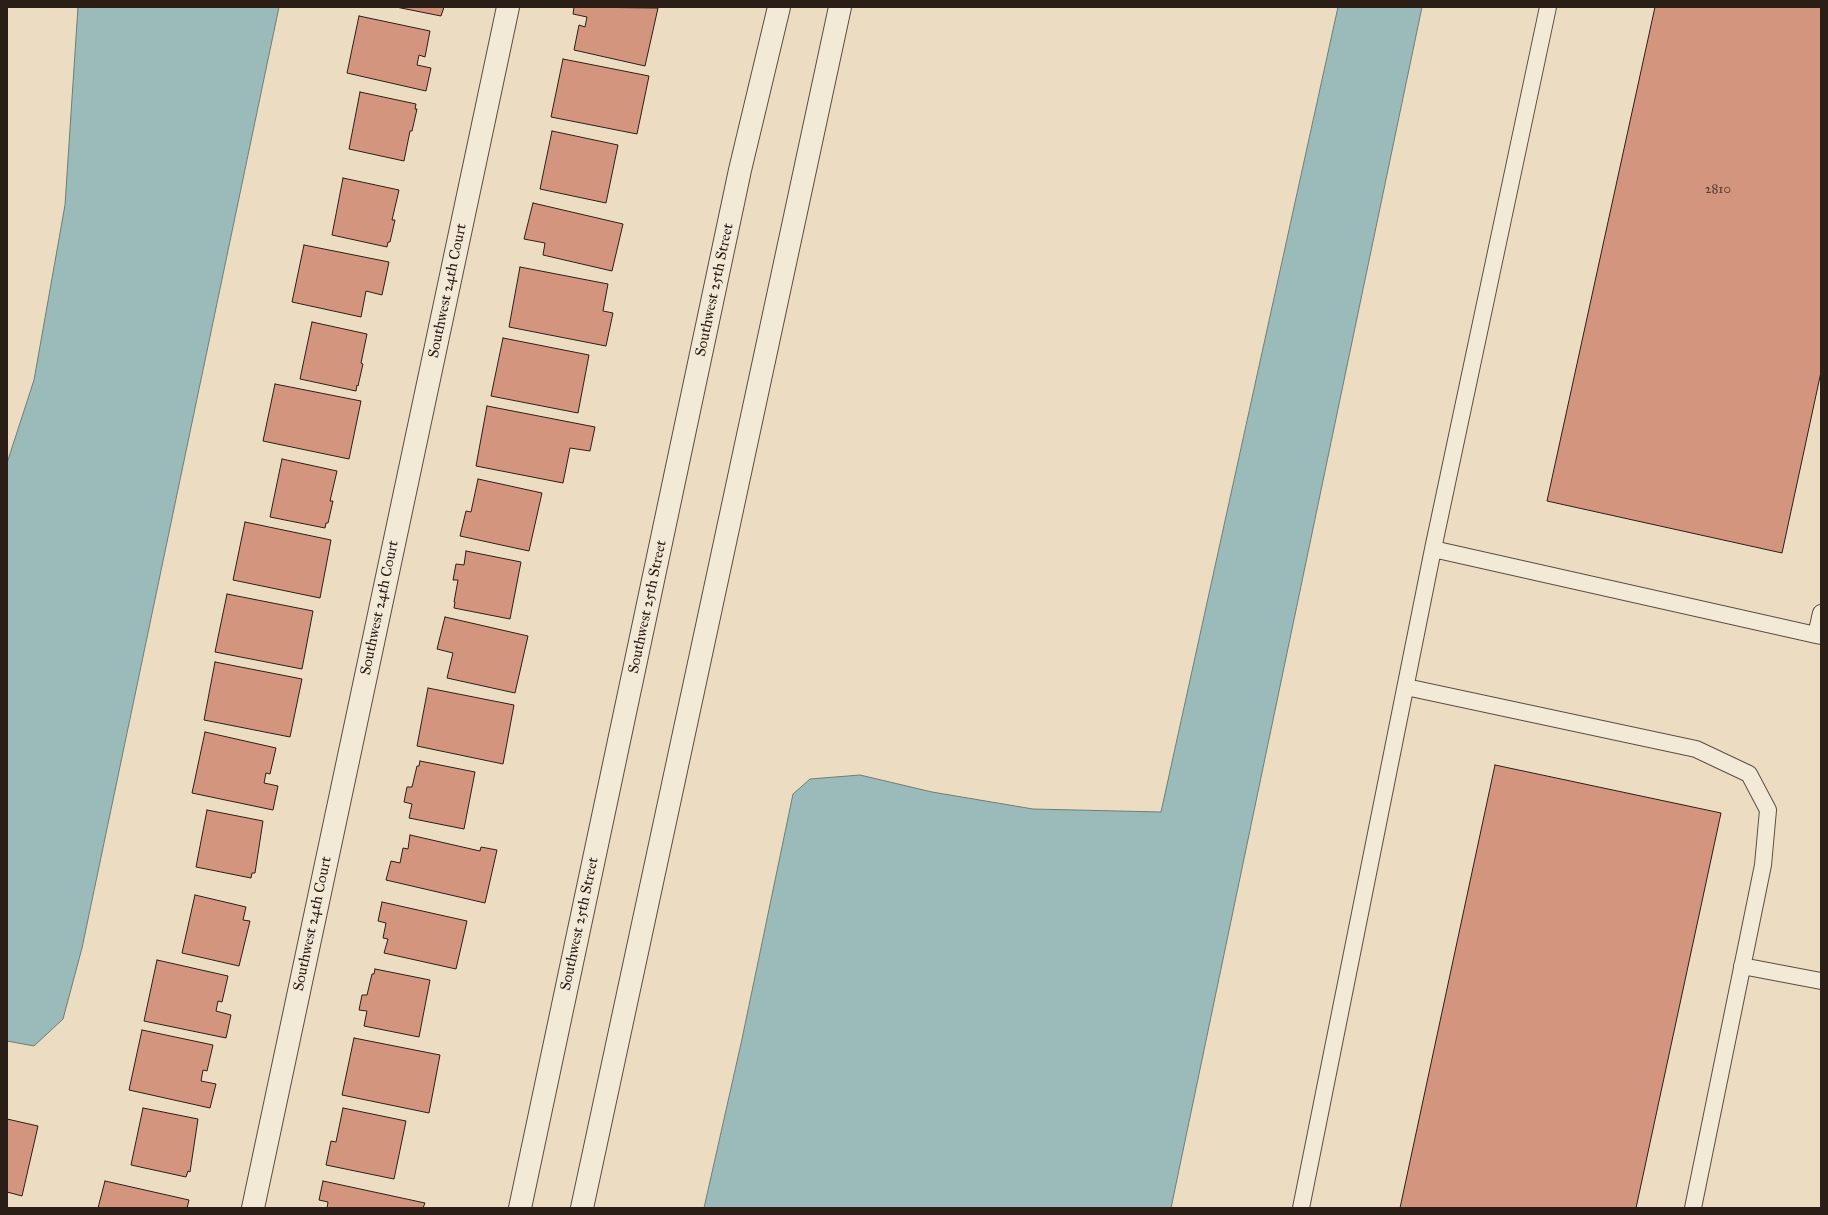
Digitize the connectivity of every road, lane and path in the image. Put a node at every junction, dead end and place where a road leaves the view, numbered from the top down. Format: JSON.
{"nodes":[{"id":1,"x":508,"y":7,"type":"edge"},
{"id":2,"x":779,"y":7,"type":"edge"},
{"id":3,"x":840,"y":7,"type":"edge"},
{"id":4,"x":1548,"y":7,"type":"edge"},
{"id":5,"x":1433,"y":549,"type":"junction"},
{"id":6,"x":1821,"y":613,"type":"edge"},
{"id":7,"x":1819,"y":636,"type":"edge"},
{"id":8,"x":1406,"y":687,"type":"junction"},
{"id":9,"x":1742,"y":966,"type":"junction"},
{"id":10,"x":1821,"y":981,"type":"edge"},
{"id":11,"x":253,"y":1208,"type":"edge"},
{"id":12,"x":520,"y":1208,"type":"edge"},
{"id":13,"x":582,"y":1208,"type":"edge"},
{"id":14,"x":1301,"y":1208,"type":"edge"},
{"id":15,"x":1694,"y":1208,"type":"edge"}],
"edges":[{"from":1,"to":11,"type":"street","name":"Southwest 24th Court"},
{"from":2,"to":12,"type":"street","name":"Southwest 25th Street"},
{"from":3,"to":13,"type":"street"},
{"from":4,"to":5,"type":"lane"},
{"from":5,"to":7,"type":"lane"},
{"from":5,"to":8,"type":"lane"},
{"from":6,"to":7,"type":"lane"},
{"from":8,"to":9,"type":"lane"},
{"from":8,"to":14,"type":"lane"},
{"from":9,"to":10,"type":"lane"},
{"from":9,"to":15,"type":"lane"}]}
